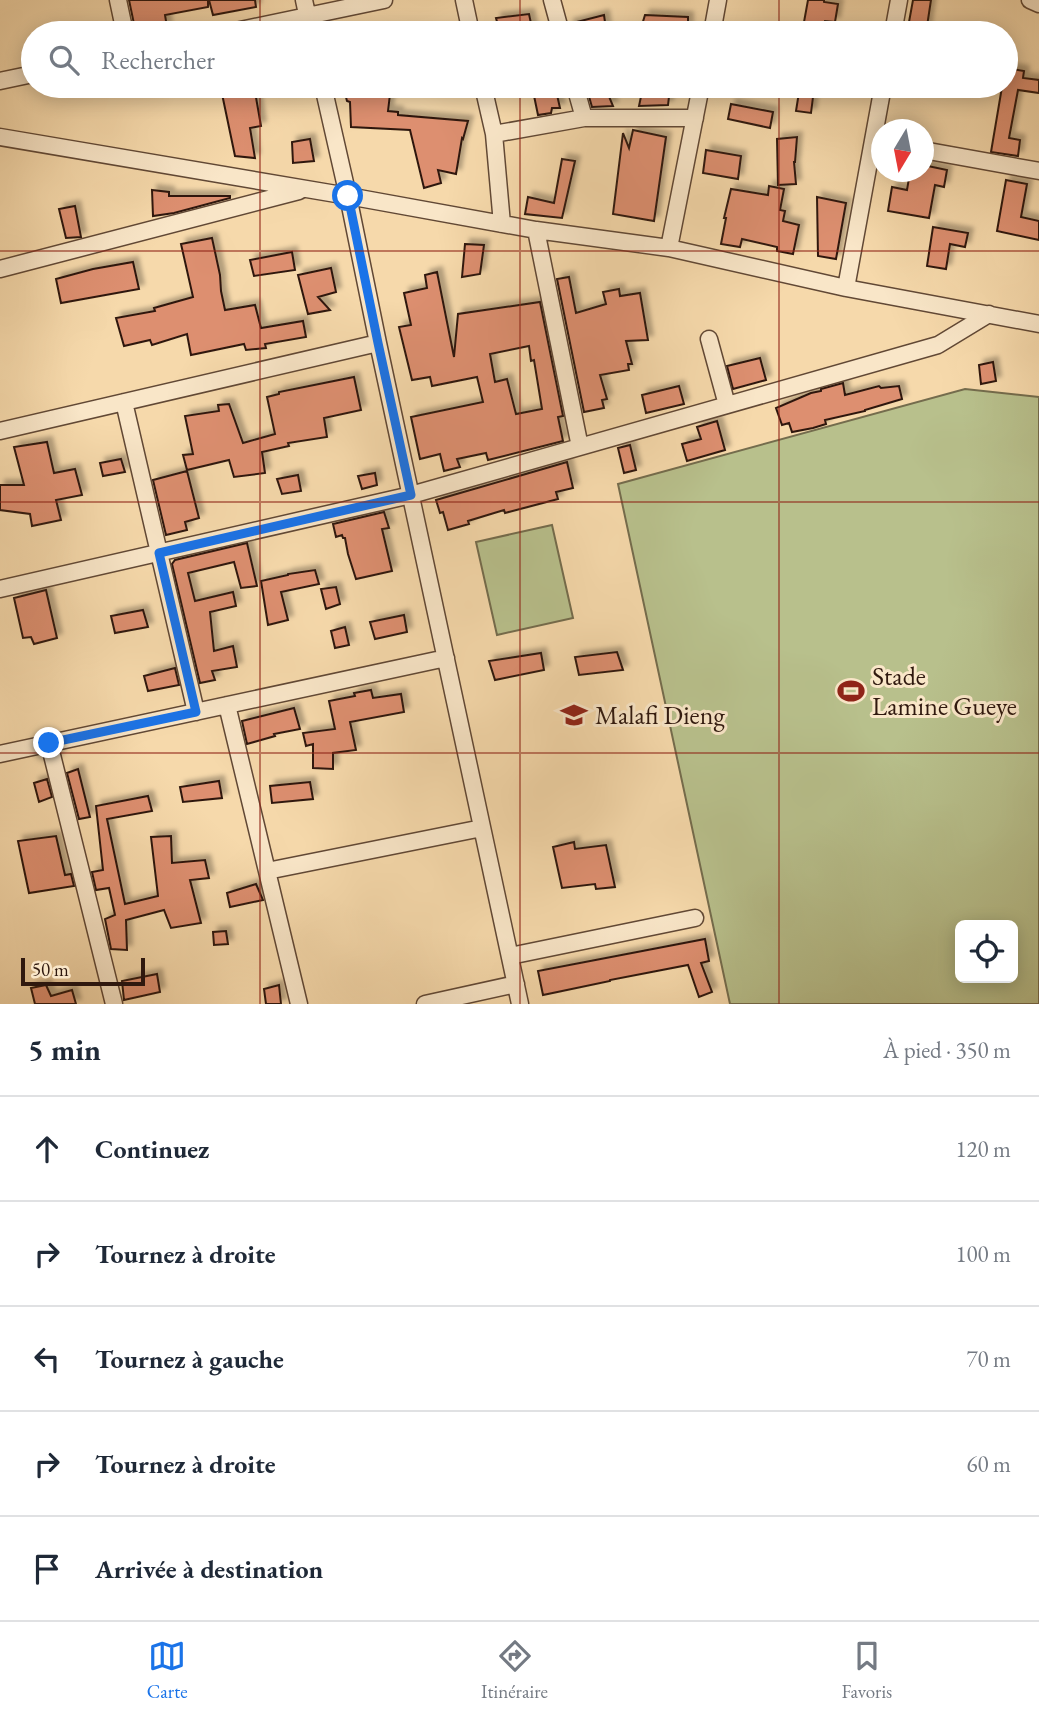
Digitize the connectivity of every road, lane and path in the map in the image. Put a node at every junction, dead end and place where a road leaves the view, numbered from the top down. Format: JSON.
{"nodes":[{"id":1,"x":118,"y":0,"type":"edge"},
{"id":2,"x":384,"y":0,"type":"edge"},
{"id":3,"x":464,"y":0,"type":"edge"},
{"id":4,"x":552,"y":0,"type":"edge"},
{"id":5,"x":718,"y":0,"type":"edge"},
{"id":6,"x":899,"y":0,"type":"edge"},
{"id":7,"x":1030,"y":0,"type":"edge"},
{"id":8,"x":1039,"y":4,"type":"edge"},
{"id":9,"x":306,"y":8,"type":"edge"},
{"id":10,"x":122,"y":21,"type":"edge"},
{"id":11,"x":264,"y":21,"type":"edge"},
{"id":12,"x":468,"y":21,"type":"edge"},
{"id":13,"x":558,"y":21,"type":"edge"},
{"id":14,"x":714,"y":21,"type":"edge"},
{"id":15,"x":895,"y":21,"type":"edge"},
{"id":16,"x":21,"y":77,"type":"edge"},
{"id":17,"x":0,"y":81,"type":"edge"},
{"id":18,"x":326,"y":98,"type":"edge"},
{"id":19,"x":486,"y":98,"type":"edge"},
{"id":20,"x":578,"y":98,"type":"edge"},
{"id":21,"x":699,"y":98,"type":"edge"},
{"id":22,"x":882,"y":98,"type":"edge"},
{"id":23,"x":695,"y":117,"type":"junction"},
{"id":24,"x":584,"y":118,"type":"junction"},
{"id":25,"x":879,"y":119,"type":"edge"},
{"id":26,"x":494,"y":134,"type":"junction"},
{"id":27,"x":0,"y":137,"type":"edge"},
{"id":28,"x":934,"y":152,"type":"edge"},
{"id":29,"x":871,"y":170,"type":"edge"},
{"id":30,"x":1039,"y":171,"type":"edge"},
{"id":31,"x":306,"y":189,"type":"junction"},
{"id":32,"x":348,"y":196,"type":"junction"},
{"id":33,"x":502,"y":224,"type":"junction"},
{"id":34,"x":536,"y":230,"type":"junction"},
{"id":35,"x":669,"y":247,"type":"junction"},
{"id":36,"x":0,"y":269,"type":"edge"},
{"id":37,"x":846,"y":288,"type":"junction"},
{"id":38,"x":989,"y":314,"type":"junction"},
{"id":39,"x":1039,"y":324,"type":"edge"},
{"id":40,"x":709,"y":340,"type":"dead end"},
{"id":41,"x":378,"y":343,"type":"junction"},
{"id":42,"x":124,"y":402,"type":"junction"},
{"id":43,"x":727,"y":405,"type":"junction"},
{"id":44,"x":0,"y":431,"type":"edge"},
{"id":45,"x":580,"y":447,"type":"junction"},
{"id":46,"x":411,"y":495,"type":"junction"},
{"id":47,"x":159,"y":553,"type":"junction"},
{"id":48,"x":0,"y":589,"type":"edge"},
{"id":49,"x":446,"y":658,"type":"junction"},
{"id":50,"x":227,"y":705,"type":"junction"},
{"id":51,"x":196,"y":712,"type":"junction"},
{"id":52,"x":49,"y":743,"type":"junction"},
{"id":53,"x":0,"y":754,"type":"edge"},
{"id":54,"x":482,"y":828,"type":"junction"},
{"id":55,"x":267,"y":871,"type":"junction"},
{"id":56,"x":695,"y":918,"type":"dead end"},
{"id":57,"x":510,"y":956,"type":"junction"},
{"id":58,"x":516,"y":984,"type":"junction"},
{"id":59,"x":114,"y":1004,"type":"edge"},
{"id":60,"x":299,"y":1004,"type":"edge"},
{"id":61,"x":425,"y":1004,"type":"edge"},
{"id":62,"x":520,"y":1004,"type":"edge"}],
"edges":[{"from":1,"to":10,"type":"street"},
{"from":2,"to":9,"type":"street"},
{"from":3,"to":12,"type":"street"},
{"from":4,"to":13,"type":"street"},
{"from":5,"to":14,"type":"street"},
{"from":6,"to":15,"type":"street"},
{"from":7,"to":8,"type":"street"},
{"from":9,"to":11,"type":"street"},
{"from":16,"to":17,"type":"street"},
{"from":18,"to":32,"type":"street"},
{"from":19,"to":26,"type":"street"},
{"from":20,"to":24,"type":"street"},
{"from":21,"to":23,"type":"street"},
{"from":22,"to":25,"type":"street"},
{"from":23,"to":24,"type":"street"},
{"from":23,"to":35,"type":"street"},
{"from":24,"to":26,"type":"street"},
{"from":26,"to":33,"type":"street"},
{"from":27,"to":31,"type":"street"},
{"from":28,"to":30,"type":"street"},
{"from":29,"to":37,"type":"street"},
{"from":31,"to":32,"type":"street"},
{"from":31,"to":36,"type":"street"},
{"from":32,"to":33,"type":"street"},
{"from":32,"to":41,"type":"street"},
{"from":33,"to":34,"type":"street"},
{"from":34,"to":35,"type":"street"},
{"from":34,"to":45,"type":"street"},
{"from":35,"to":37,"type":"street"},
{"from":37,"to":38,"type":"street"},
{"from":38,"to":39,"type":"street"},
{"from":38,"to":43,"type":"street"},
{"from":40,"to":43,"type":"street"},
{"from":41,"to":42,"type":"street"},
{"from":41,"to":46,"type":"street"},
{"from":42,"to":44,"type":"street"},
{"from":42,"to":47,"type":"street"},
{"from":43,"to":45,"type":"street"},
{"from":45,"to":46,"type":"street"},
{"from":46,"to":47,"type":"street"},
{"from":46,"to":49,"type":"street"},
{"from":47,"to":48,"type":"street"},
{"from":47,"to":51,"type":"street"},
{"from":49,"to":50,"type":"street"},
{"from":49,"to":54,"type":"street"},
{"from":50,"to":51,"type":"street"},
{"from":50,"to":55,"type":"street"},
{"from":51,"to":52,"type":"street"},
{"from":52,"to":53,"type":"street"},
{"from":52,"to":59,"type":"street"},
{"from":54,"to":55,"type":"street"},
{"from":54,"to":57,"type":"street"},
{"from":55,"to":60,"type":"street"},
{"from":56,"to":57,"type":"street"},
{"from":57,"to":58,"type":"street"},
{"from":58,"to":61,"type":"street"},
{"from":58,"to":62,"type":"street"}]}
